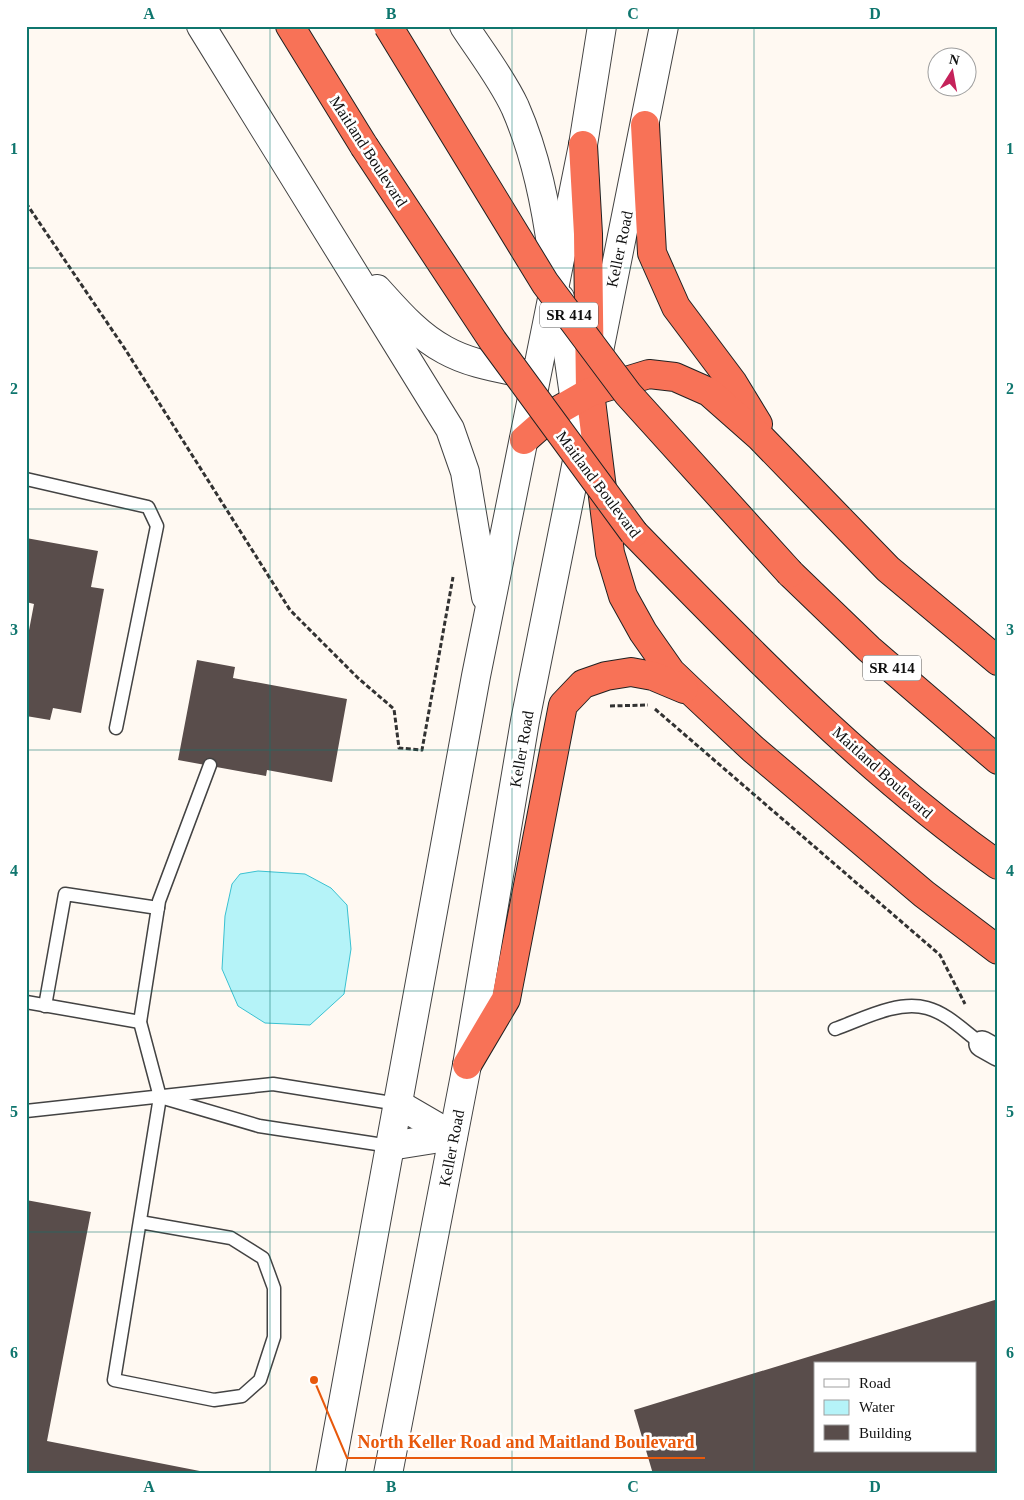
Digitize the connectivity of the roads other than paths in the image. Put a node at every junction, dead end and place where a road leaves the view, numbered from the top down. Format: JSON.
{"nodes":[{"id":1,"x":201,"y":26,"type":"edge"},
{"id":2,"x":290,"y":26,"type":"edge"},
{"id":3,"x":388,"y":26,"type":"edge"},
{"id":4,"x":464,"y":26,"type":"edge"},
{"id":5,"x":602,"y":26,"type":"edge"},
{"id":6,"x":664,"y":26,"type":"edge"},
{"id":7,"x":645,"y":125,"type":"junction"},
{"id":8,"x":583,"y":145,"type":"junction"},
{"id":9,"x":325,"y":227,"type":"junction"},
{"id":10,"x":556,"y":276,"type":"junction"},
{"id":11,"x":609,"y":302,"type":"junction"},
{"id":12,"x":580,"y":348,"type":"junction"},
{"id":13,"x":538,"y":370,"type":"junction"},
{"id":14,"x":583,"y":396,"type":"junction"},
{"id":15,"x":524,"y":440,"type":"junction"},
{"id":16,"x":778,"y":455,"type":"junction"},
{"id":17,"x":26,"y":479,"type":"edge"},
{"id":18,"x":488,"y":615,"type":"junction"},
{"id":19,"x":998,"y":661,"type":"edge"},
{"id":20,"x":692,"y":692,"type":"junction"},
{"id":21,"x":116,"y":728,"type":"dead end"},
{"id":22,"x":998,"y":760,"type":"edge"},
{"id":23,"x":210,"y":765,"type":"dead end"},
{"id":24,"x":998,"y":865,"type":"edge"},
{"id":25,"x":158,"y":908,"type":"junction"},
{"id":26,"x":998,"y":950,"type":"edge"},
{"id":27,"x":26,"y":1002,"type":"edge"},
{"id":28,"x":44,"y":1006,"type":"junction"},
{"id":29,"x":140,"y":1022,"type":"junction"},
{"id":30,"x":835,"y":1029,"type":"dead end"},
{"id":31,"x":990,"y":1049,"type":"edge"},
{"id":32,"x":467,"y":1065,"type":"junction"},
{"id":33,"x":160,"y":1097,"type":"junction"},
{"id":34,"x":398,"y":1104,"type":"junction"},
{"id":35,"x":26,"y":1111,"type":"edge"},
{"id":36,"x":453,"y":1136,"type":"junction"},
{"id":37,"x":390,"y":1146,"type":"junction"},
{"id":38,"x":140,"y":1222,"type":"junction"},
{"id":39,"x":330,"y":1474,"type":"edge"},
{"id":40,"x":388,"y":1474,"type":"edge"}],
"edges":[{"from":1,"to":9,"type":"street"},
{"from":2,"to":24,"type":"highway","name":"Maitland Boulevard","bridge":true},
{"from":3,"to":22,"type":"highway","number":"SR 414","bridge":true},
{"from":4,"to":10,"type":"street"},
{"from":5,"to":8,"type":"street"},
{"from":6,"to":7,"type":"street","name":"Keller Road"},
{"from":7,"to":11,"type":"street","name":"Keller Road"},
{"from":7,"to":16,"type":"highway"},
{"from":8,"to":10,"type":"street"},
{"from":8,"to":12,"type":"highway"},
{"from":9,"to":13,"type":"street"},
{"from":9,"to":18,"type":"street"},
{"from":10,"to":12,"type":"street"},
{"from":10,"to":13,"type":"street"},
{"from":11,"to":12,"type":"street"},
{"from":11,"to":14,"type":"street","name":"Keller Road"},
{"from":12,"to":13,"type":"street"},
{"from":12,"to":14,"type":"highway"},
{"from":13,"to":15,"type":"street"},
{"from":14,"to":15,"type":"highway"},
{"from":14,"to":16,"type":"highway"},
{"from":14,"to":20,"type":"highway"},
{"from":14,"to":32,"type":"street","name":"Keller Road"},
{"from":15,"to":18,"type":"street"},
{"from":16,"to":19,"type":"highway"},
{"from":17,"to":21,"type":"lane"},
{"from":18,"to":34,"type":"street"},
{"from":20,"to":26,"type":"highway"},
{"from":20,"to":32,"type":"highway"},
{"from":23,"to":25,"type":"lane"},
{"from":25,"to":28,"type":"lane"},
{"from":25,"to":29,"type":"lane"},
{"from":27,"to":28,"type":"lane"},
{"from":28,"to":29,"type":"lane"},
{"from":29,"to":33,"type":"lane"},
{"from":30,"to":31,"type":"lane"},
{"from":32,"to":36,"type":"street","name":"Keller Road"},
{"from":33,"to":34,"type":"lane"},
{"from":33,"to":35,"type":"lane"},
{"from":33,"to":37,"type":"lane"},
{"from":33,"to":38,"type":"lane"},
{"from":34,"to":36,"type":"street"},
{"from":34,"to":37,"type":"street"},
{"from":36,"to":37,"type":"street"},
{"from":36,"to":40,"type":"street","name":"Keller Road"},
{"from":37,"to":39,"type":"street"},
{"from":38,"to":38,"type":"lane"}]}
